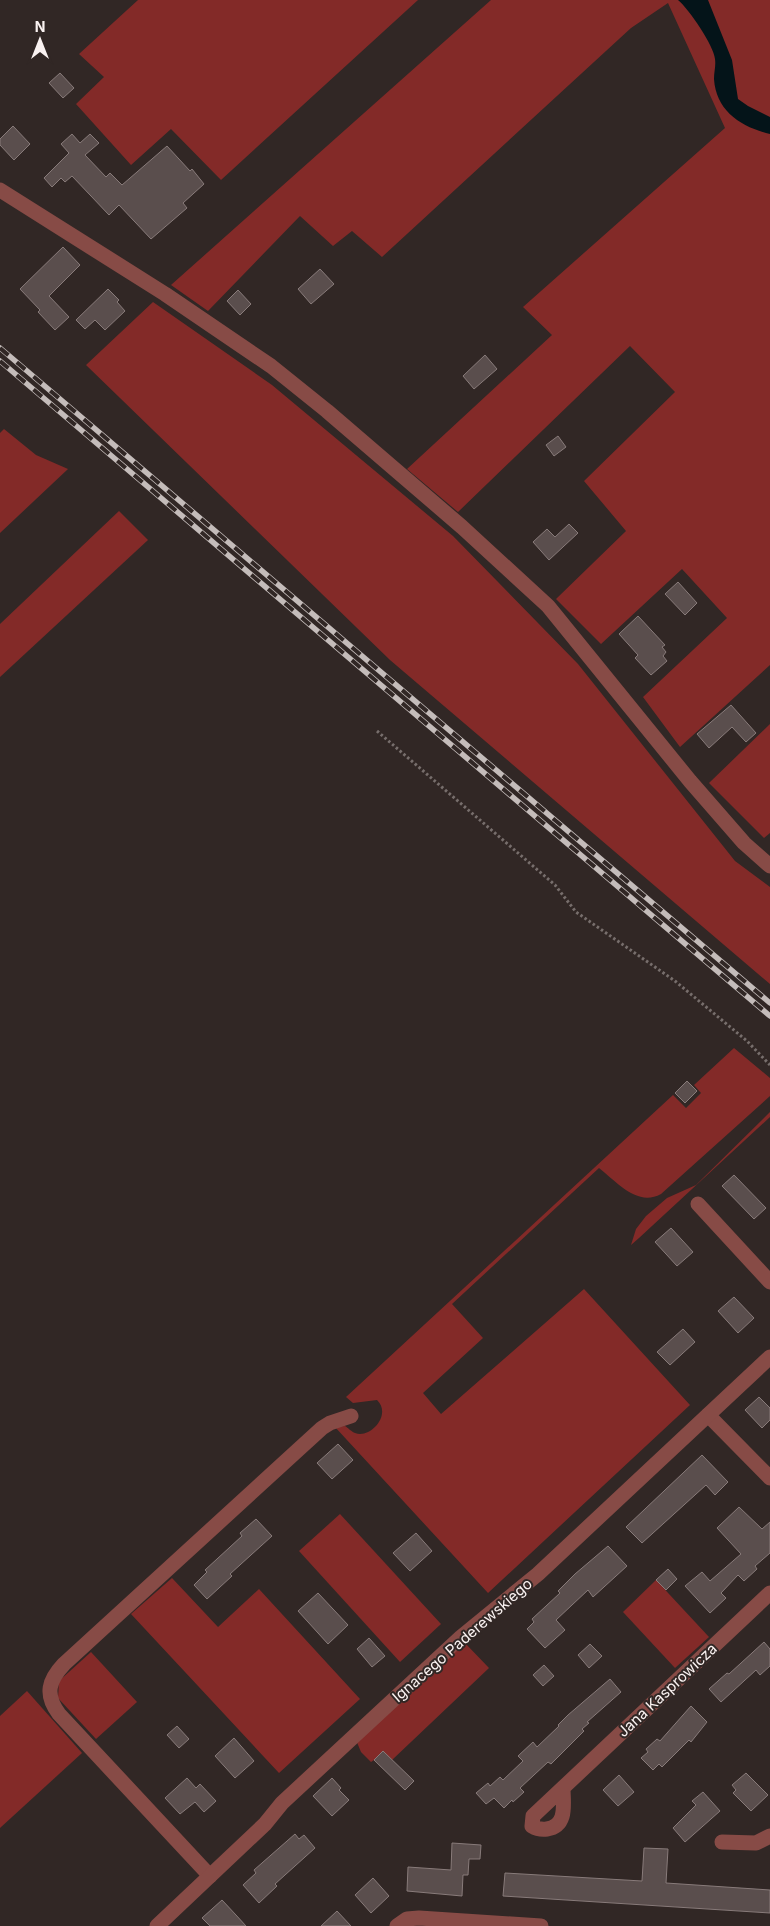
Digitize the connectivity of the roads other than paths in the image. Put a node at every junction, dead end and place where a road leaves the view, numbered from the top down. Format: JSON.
{"nodes":[{"id":1,"x":0,"y":190,"type":"edge"},
{"id":2,"x":770,"y":866,"type":"edge"},
{"id":3,"x":698,"y":1204,"type":"dead end"},
{"id":4,"x":770,"y":1282,"type":"edge"},
{"id":5,"x":770,"y":1358,"type":"edge"},
{"id":6,"x":708,"y":1415,"type":"junction"},
{"id":7,"x":351,"y":1416,"type":"dead end"},
{"id":8,"x":770,"y":1478,"type":"edge"},
{"id":9,"x":770,"y":1593,"type":"edge"},
{"id":10,"x":563,"y":1788,"type":"dead end"},
{"id":11,"x":770,"y":1836,"type":"edge"},
{"id":12,"x":722,"y":1842,"type":"dead end"},
{"id":13,"x":210,"y":1876,"type":"junction"},
{"id":14,"x":157,"y":1926,"type":"edge"},
{"id":15,"x":397,"y":1926,"type":"edge"},
{"id":16,"x":541,"y":1926,"type":"edge"}],
"edges":[{"from":1,"to":2,"type":"street"},
{"from":3,"to":4,"type":"street"},
{"from":5,"to":6,"type":"street","name":"Ignacego Paderewskiego"},
{"from":6,"to":8,"type":"street"},
{"from":6,"to":13,"type":"street","name":"Ignacego Paderewskiego"},
{"from":7,"to":13,"type":"street"},
{"from":9,"to":10,"type":"street","name":"Jana Kasprowicza"},
{"from":11,"to":12,"type":"street"},
{"from":13,"to":14,"type":"street","name":"Ignacego Paderewskiego"},
{"from":15,"to":16,"type":"street"}]}
